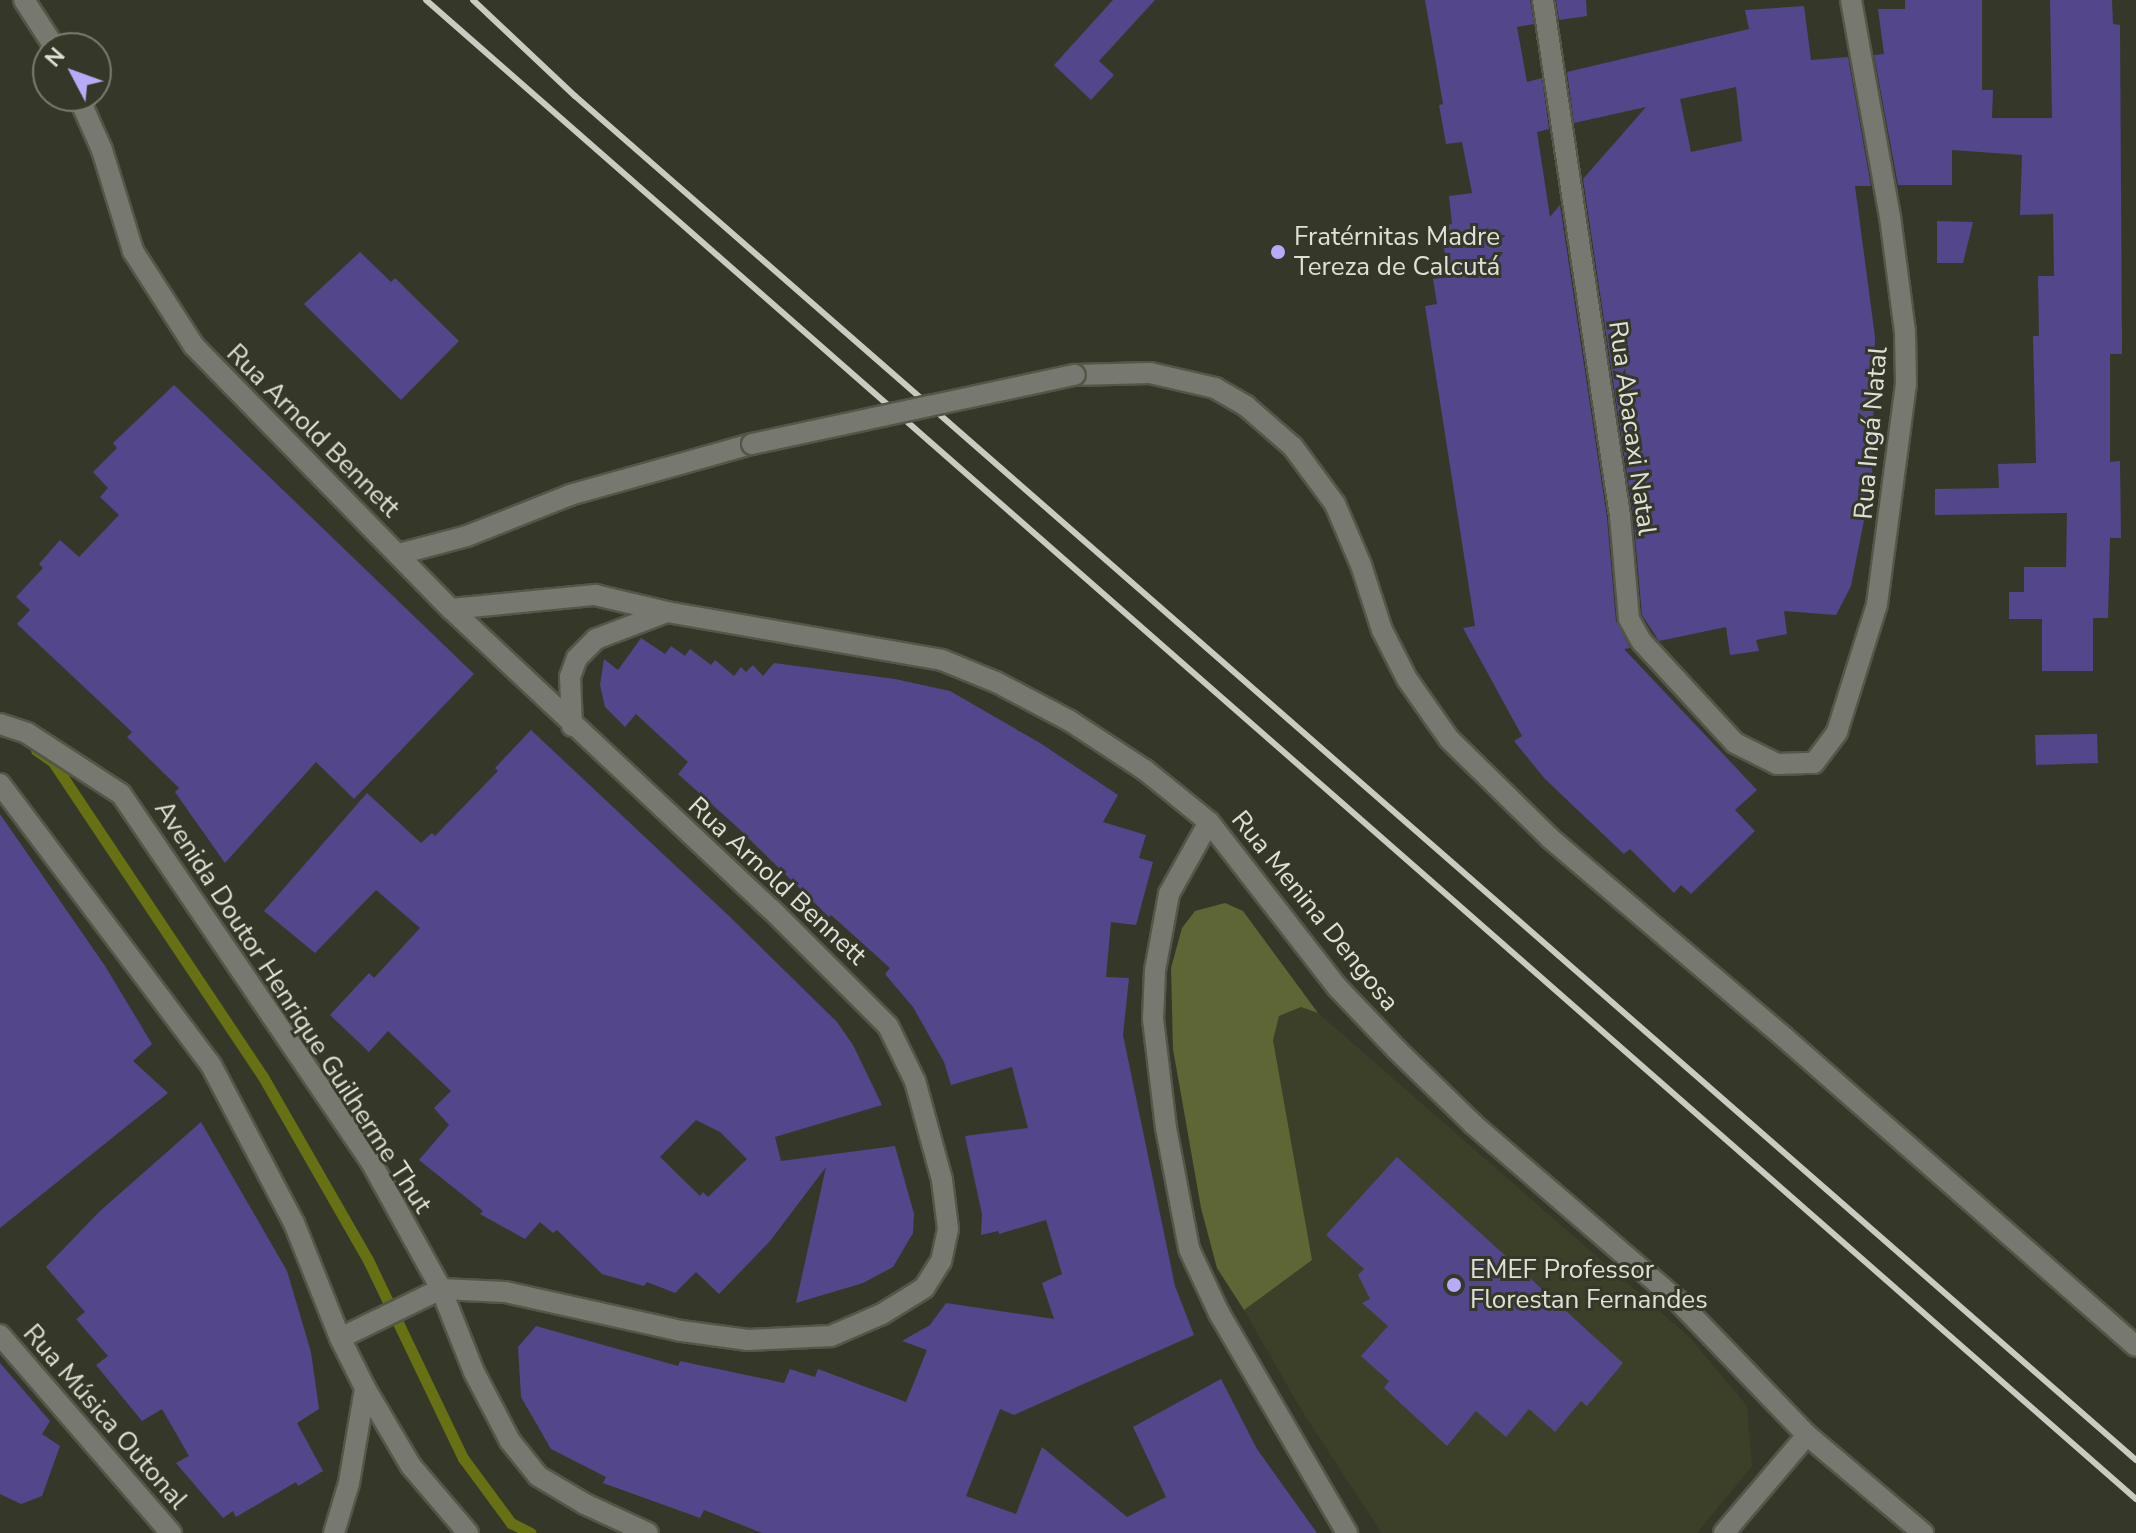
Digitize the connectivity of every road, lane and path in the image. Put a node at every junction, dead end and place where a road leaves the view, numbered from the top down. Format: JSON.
{"nodes":[{"id":1,"x":24,"y":0,"type":"edge"},
{"id":2,"x":1543,"y":0,"type":"edge"},
{"id":3,"x":1851,"y":0,"type":"edge"},
{"id":4,"x":45,"y":32,"type":"edge"},
{"id":5,"x":85,"y":112,"type":"edge"},
{"id":6,"x":399,"y":554,"type":"junction"},
{"id":7,"x":451,"y":609,"type":"junction"},
{"id":8,"x":667,"y":612,"type":"junction"},
{"id":9,"x":0,"y":724,"type":"edge"},
{"id":10,"x":572,"y":726,"type":"junction"},
{"id":11,"x":1814,"y":763,"type":"joint"},
{"id":12,"x":0,"y":784,"type":"edge"},
{"id":13,"x":1209,"y":822,"type":"junction"},
{"id":14,"x":441,"y":1289,"type":"junction"},
{"id":15,"x":0,"y":1335,"type":"edge"},
{"id":16,"x":340,"y":1338,"type":"junction"},
{"id":17,"x":2136,"y":1346,"type":"edge"},
{"id":18,"x":365,"y":1388,"type":"junction"},
{"id":19,"x":1807,"y":1435,"type":"junction"},
{"id":20,"x":171,"y":1533,"type":"edge"},
{"id":21,"x":334,"y":1533,"type":"edge"},
{"id":22,"x":468,"y":1533,"type":"edge"},
{"id":23,"x":648,"y":1533,"type":"edge"},
{"id":24,"x":1347,"y":1533,"type":"edge"},
{"id":25,"x":1724,"y":1533,"type":"edge"},
{"id":26,"x":1923,"y":1533,"type":"edge"}],
"edges":[{"from":1,"to":4,"type":"street"},
{"from":2,"to":11,"type":"street","name":"Rua Abacaxi Natal"},
{"from":3,"to":11,"type":"street","name":"Rua Ingá Natal"},
{"from":5,"to":6,"type":"street","name":"Rua Arnold Bennett"},
{"from":6,"to":7,"type":"street","name":"Rua Arnold Bennett"},
{"from":6,"to":17,"type":"street","bridge":true},
{"from":7,"to":8,"type":"street","name":"Rua Menina Dengosa"},
{"from":7,"to":10,"type":"street","name":"Rua Arnold Bennett"},
{"from":8,"to":10,"type":"street"},
{"from":8,"to":13,"type":"street","name":"Rua Menina Dengosa"},
{"from":9,"to":14,"type":"street","name":"Avenida Doutor Henrique Guilherme Thut"},
{"from":10,"to":14,"type":"street","name":"Rua Arnold Bennett"},
{"from":12,"to":16,"type":"street"},
{"from":13,"to":19,"type":"street","name":"Rua Menina Dengosa"},
{"from":13,"to":24,"type":"street"},
{"from":14,"to":16,"type":"street","name":"Rua Arnold Bennett"},
{"from":14,"to":23,"type":"street","name":"Avenida Doutor Henrique Guilherme Thut"},
{"from":15,"to":20,"type":"street","name":"Rua Música Outonal"},
{"from":16,"to":18,"type":"street"},
{"from":18,"to":21,"type":"street"},
{"from":18,"to":22,"type":"street"},
{"from":19,"to":25,"type":"street"},
{"from":19,"to":26,"type":"street","name":"Rua Menina Dengosa"}]}
